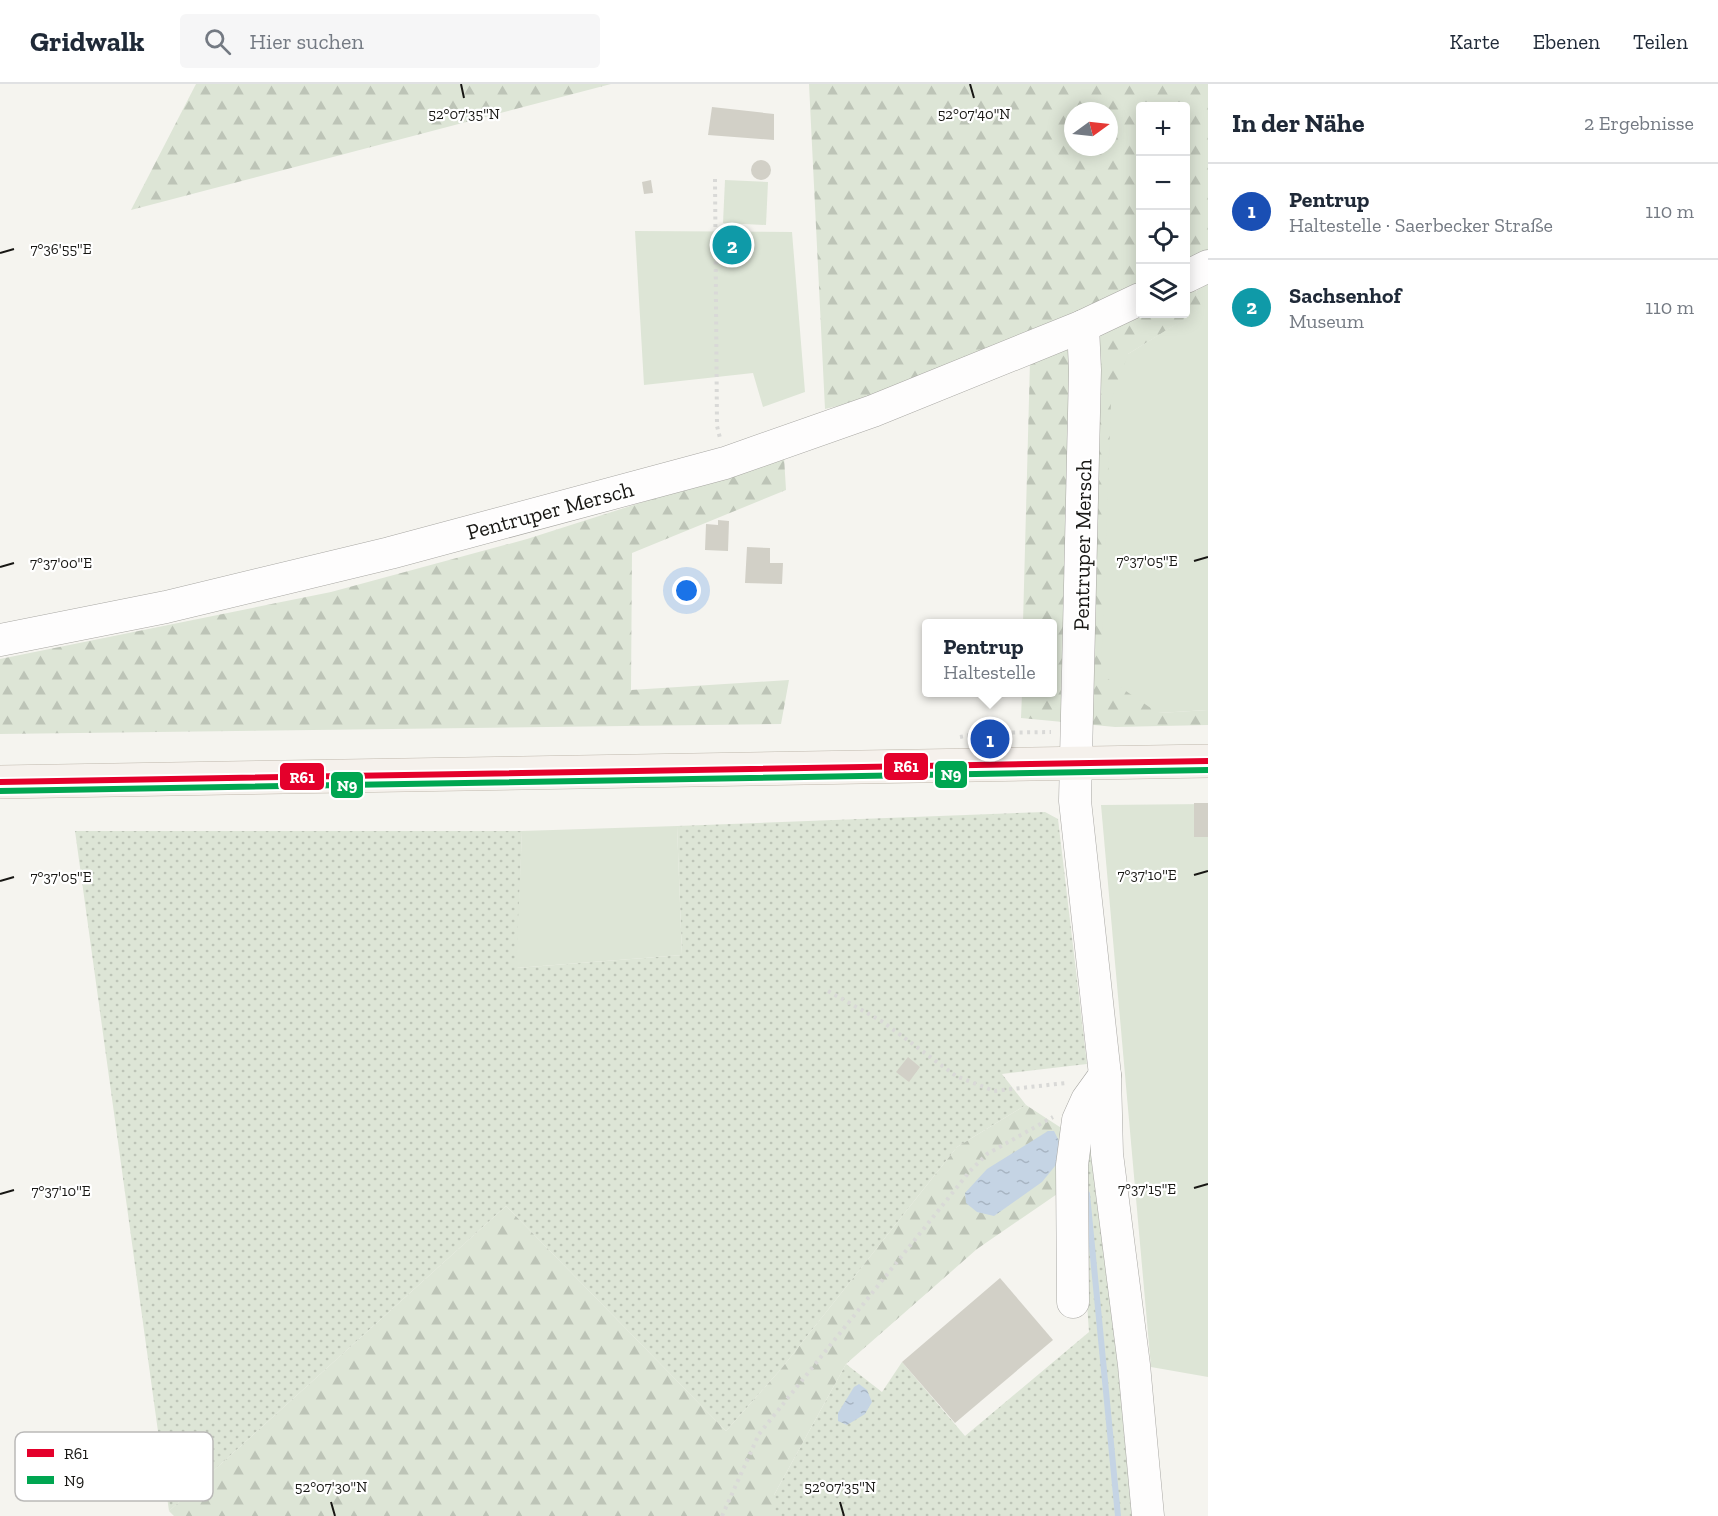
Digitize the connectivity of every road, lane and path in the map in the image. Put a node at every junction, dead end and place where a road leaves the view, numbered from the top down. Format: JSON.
{"nodes":[{"id":1,"x":715,"y":179,"type":"dead end"},
{"id":2,"x":1208,"y":266,"type":"edge"},
{"id":3,"x":1190,"y":275,"type":"edge"},
{"id":4,"x":1136,"y":301,"type":"edge"},
{"id":5,"x":1083,"y":326,"type":"junction"},
{"id":6,"x":725,"y":463,"type":"junction"},
{"id":7,"x":0,"y":640,"type":"edge"},
{"id":8,"x":1208,"y":761,"type":"edge"},
{"id":9,"x":1076,"y":764,"type":"junction"},
{"id":10,"x":0,"y":782,"type":"edge"},
{"id":11,"x":828,"y":991,"type":"dead end"},
{"id":12,"x":1105,"y":1074,"type":"junction"},
{"id":13,"x":1087,"y":1100,"type":"junction"},
{"id":14,"x":1073,"y":1154,"type":"junction"},
{"id":15,"x":1107,"y":1155,"type":"junction"},
{"id":16,"x":1073,"y":1302,"type":"dead end"},
{"id":17,"x":722,"y":1516,"type":"edge"},
{"id":18,"x":1148,"y":1516,"type":"edge"}],
"edges":[{"from":1,"to":6,"type":"path"},
{"from":2,"to":3,"type":"street"},
{"from":4,"to":5,"type":"street","name":"Pentruper Mersch"},
{"from":5,"to":6,"type":"street","name":"Pentruper Mersch"},
{"from":5,"to":9,"type":"street","name":"Pentruper Mersch"},
{"from":6,"to":7,"type":"street","name":"Pentruper Mersch"},
{"from":8,"to":9,"type":"main road"},
{"from":9,"to":10,"type":"main road"},
{"from":9,"to":12,"type":"street","name":"Pentruper Mersch"},
{"from":11,"to":12,"type":"path"},
{"from":12,"to":13,"type":"street"},
{"from":12,"to":15,"type":"street","name":"Pentruper Mersch"},
{"from":13,"to":14,"type":"street"},
{"from":13,"to":17,"type":"path"},
{"from":14,"to":15,"type":"street"},
{"from":14,"to":16,"type":"street"},
{"from":15,"to":18,"type":"street","name":"Pentruper Mersch"}]}
